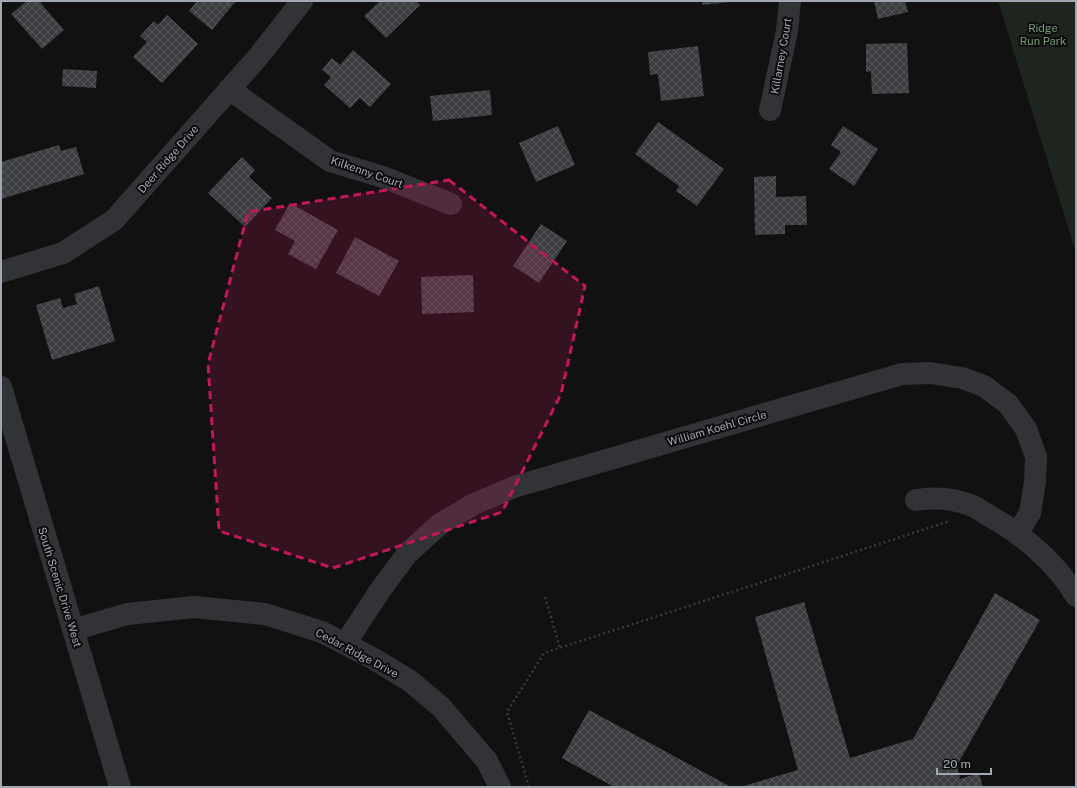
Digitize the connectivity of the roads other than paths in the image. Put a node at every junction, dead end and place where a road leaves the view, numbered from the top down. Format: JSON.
{"nodes":[{"id":1,"x":302,"y":1,"type":"edge"},
{"id":2,"x":790,"y":1,"type":"edge"},
{"id":3,"x":229,"y":89,"type":"junction"},
{"id":4,"x":770,"y":110,"type":"dead end"},
{"id":5,"x":451,"y":204,"type":"dead end"},
{"id":6,"x":1,"y":272,"type":"edge"},
{"id":7,"x":1,"y":387,"type":"edge"},
{"id":8,"x":916,"y":500,"type":"dead end"},
{"id":9,"x":1018,"y":534,"type":"junction"},
{"id":10,"x":1076,"y":596,"type":"edge"},
{"id":11,"x":73,"y":630,"type":"junction"},
{"id":12,"x":345,"y":644,"type":"junction"},
{"id":13,"x":120,"y":787,"type":"edge"},
{"id":14,"x":500,"y":787,"type":"edge"}],
"edges":[{"from":1,"to":3,"type":"street","name":"Deer Ridge Drive"},
{"from":2,"to":4,"type":"street","name":"Killarney Court"},
{"from":3,"to":5,"type":"street","name":"Kilkenny Court"},
{"from":3,"to":6,"type":"street","name":"Deer Ridge Drive"},
{"from":7,"to":11,"type":"street","name":"South Scenic Drive West"},
{"from":8,"to":9,"type":"street"},
{"from":9,"to":10,"type":"street"},
{"from":9,"to":12,"type":"street","name":"William Koehl Circle"},
{"from":11,"to":12,"type":"street","name":"Cedar Ridge Drive"},
{"from":11,"to":13,"type":"street","name":"South Scenic Drive West"},
{"from":12,"to":14,"type":"street","name":"Cedar Ridge Drive"}]}
